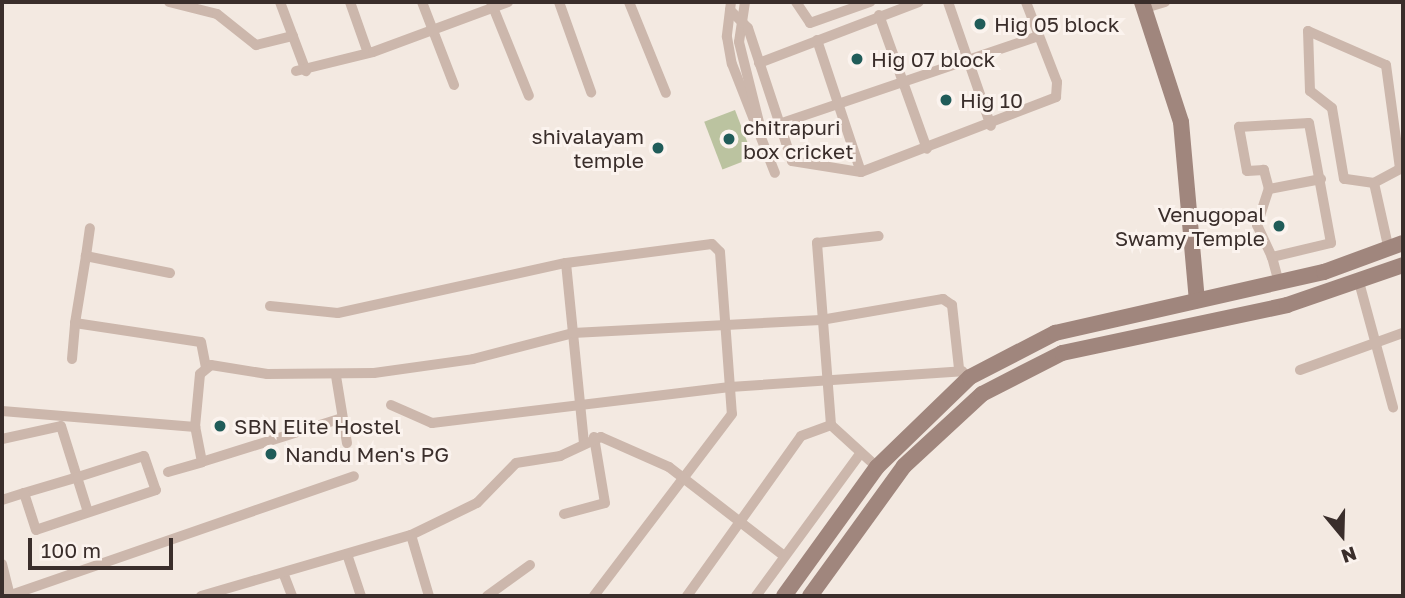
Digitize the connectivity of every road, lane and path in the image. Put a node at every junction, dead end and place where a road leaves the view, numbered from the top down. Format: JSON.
{"nodes":[{"id":1,"x":169,"y":2,"type":"edge"},
{"id":2,"x":280,"y":2,"type":"edge"},
{"id":3,"x":350,"y":2,"type":"edge"},
{"id":4,"x":422,"y":2,"type":"edge"},
{"id":5,"x":508,"y":2,"type":"edge"},
{"id":6,"x":559,"y":2,"type":"edge"},
{"id":7,"x":629,"y":2,"type":"edge"},
{"id":8,"x":745,"y":2,"type":"edge"},
{"id":9,"x":796,"y":2,"type":"edge"},
{"id":10,"x":870,"y":2,"type":"edge"},
{"id":11,"x":919,"y":2,"type":"edge"},
{"id":12,"x":948,"y":2,"type":"edge"},
{"id":13,"x":1026,"y":2,"type":"edge"},
{"id":14,"x":1165,"y":2,"type":"edge"},
{"id":15,"x":492,"y":5,"type":"edge"},
{"id":16,"x":1144,"y":5,"type":"edge"},
{"id":17,"x":731,"y":6,"type":"edge"},
{"id":18,"x":879,"y":15,"type":"junction"},
{"id":19,"x":742,"y":23,"type":"junction"},
{"id":20,"x":433,"y":30,"type":"junction"},
{"id":21,"x":293,"y":36,"type":"junction"},
{"id":22,"x":1039,"y":36,"type":"junction"},
{"id":23,"x":817,"y":40,"type":"junction"},
{"id":24,"x":368,"y":53,"type":"junction"},
{"id":25,"x":968,"y":60,"type":"junction"},
{"id":26,"x":759,"y":63,"type":"junction"},
{"id":27,"x":903,"y":82,"type":"junction"},
{"id":28,"x":454,"y":85,"type":"dead end"},
{"id":29,"x":591,"y":92,"type":"dead end"},
{"id":30,"x":666,"y":93,"type":"dead end"},
{"id":31,"x":529,"y":96,"type":"dead end"},
{"id":32,"x":838,"y":104,"type":"junction"},
{"id":33,"x":779,"y":124,"type":"junction"},
{"id":34,"x":991,"y":126,"type":"junction"},
{"id":35,"x":761,"y":130,"type":"junction"},
{"id":36,"x":926,"y":149,"type":"junction"},
{"id":37,"x":861,"y":172,"type":"junction"},
{"id":38,"x":775,"y":173,"type":"dead end"},
{"id":39,"x":1321,"y":179,"type":"junction"},
{"id":40,"x":1374,"y":183,"type":"junction"},
{"id":41,"x":1269,"y":189,"type":"junction"},
{"id":42,"x":90,"y":228,"type":"dead end"},
{"id":43,"x":879,"y":236,"type":"dead end"},
{"id":44,"x":1396,"y":247,"type":"edge"},
{"id":45,"x":86,"y":256,"type":"junction"},
{"id":46,"x":1272,"y":257,"type":"junction"},
{"id":47,"x":566,"y":263,"type":"junction"},
{"id":48,"x":1403,"y":265,"type":"edge"},
{"id":49,"x":170,"y":273,"type":"dead end"},
{"id":50,"x":1359,"y":282,"type":"junction"},
{"id":51,"x":1279,"y":284,"type":"junction"},
{"id":52,"x":1197,"y":300,"type":"junction"},
{"id":53,"x":270,"y":306,"type":"dead end"},
{"id":54,"x":725,"y":320,"type":"junction"},
{"id":55,"x":821,"y":320,"type":"junction"},
{"id":56,"x":75,"y":323,"type":"junction"},
{"id":57,"x":573,"y":333,"type":"junction"},
{"id":58,"x":1403,"y":333,"type":"edge"},
{"id":59,"x":1375,"y":345,"type":"junction"},
{"id":60,"x":72,"y":359,"type":"dead end"},
{"id":61,"x":206,"y":367,"type":"junction"},
{"id":62,"x":1300,"y":370,"type":"dead end"},
{"id":63,"x":964,"y":373,"type":"junction"},
{"id":64,"x":336,"y":376,"type":"junction"},
{"id":65,"x":825,"y":382,"type":"junction"},
{"id":66,"x":730,"y":387,"type":"junction"},
{"id":67,"x":580,"y":402,"type":"junction"},
{"id":68,"x":391,"y":405,"type":"dead end"},
{"id":69,"x":1393,"y":407,"type":"dead end"},
{"id":70,"x":2,"y":411,"type":"edge"},
{"id":71,"x":339,"y":419,"type":"junction"},
{"id":72,"x":831,"y":425,"type":"junction"},
{"id":73,"x":195,"y":427,"type":"junction"},
{"id":74,"x":594,"y":437,"type":"junction"},
{"id":75,"x":2,"y":439,"type":"edge"},
{"id":76,"x":347,"y":443,"type":"dead end"},
{"id":77,"x":584,"y":444,"type":"junction"},
{"id":78,"x":859,"y":454,"type":"junction"},
{"id":79,"x":202,"y":462,"type":"junction"},
{"id":80,"x":877,"y":467,"type":"junction"},
{"id":81,"x":168,"y":472,"type":"dead end"},
{"id":82,"x":354,"y":476,"type":"dead end"},
{"id":83,"x":78,"y":477,"type":"junction"},
{"id":84,"x":683,"y":477,"type":"junction"},
{"id":85,"x":24,"y":494,"type":"junction"},
{"id":86,"x":2,"y":500,"type":"edge"},
{"id":87,"x":88,"y":512,"type":"junction"},
{"id":88,"x":564,"y":514,"type":"dead end"},
{"id":89,"x":740,"y":522,"type":"junction"},
{"id":90,"x":411,"y":535,"type":"junction"},
{"id":91,"x":347,"y":554,"type":"junction"},
{"id":92,"x":783,"y":555,"type":"junction"},
{"id":93,"x":2,"y":564,"type":"edge"},
{"id":94,"x":530,"y":565,"type":"dead end"},
{"id":95,"x":284,"y":575,"type":"junction"},
{"id":96,"x":218,"y":594,"type":"edge"},
{"id":97,"x":10,"y":596,"type":"edge"},
{"id":98,"x":201,"y":596,"type":"edge"},
{"id":99,"x":292,"y":596,"type":"edge"},
{"id":100,"x":361,"y":596,"type":"edge"},
{"id":101,"x":429,"y":596,"type":"edge"},
{"id":102,"x":487,"y":596,"type":"edge"},
{"id":103,"x":594,"y":596,"type":"edge"},
{"id":104,"x":687,"y":596,"type":"edge"},
{"id":105,"x":756,"y":596,"type":"edge"},
{"id":106,"x":784,"y":596,"type":"edge"},
{"id":107,"x":810,"y":596,"type":"edge"}],
"edges":[{"from":1,"to":21,"type":"street"},
{"from":2,"to":21,"type":"street"},
{"from":3,"to":24,"type":"street"},
{"from":4,"to":20,"type":"street"},
{"from":5,"to":15,"type":"street"},
{"from":6,"to":29,"type":"street"},
{"from":7,"to":30,"type":"street"},
{"from":8,"to":19,"type":"street"},
{"from":9,"to":10,"type":"street"},
{"from":11,"to":18,"type":"street"},
{"from":12,"to":25,"type":"street"},
{"from":13,"to":22,"type":"street"},
{"from":14,"to":16,"type":"street"},
{"from":15,"to":20,"type":"street"},
{"from":15,"to":31,"type":"street"},
{"from":16,"to":52,"type":"main road"},
{"from":17,"to":19,"type":"street"},
{"from":17,"to":35,"type":"street"},
{"from":18,"to":23,"type":"street"},
{"from":18,"to":27,"type":"street"},
{"from":19,"to":26,"type":"street"},
{"from":19,"to":35,"type":"street"},
{"from":20,"to":24,"type":"street"},
{"from":20,"to":28,"type":"street"},
{"from":21,"to":24,"type":"street"},
{"from":22,"to":25,"type":"street"},
{"from":22,"to":34,"type":"street"},
{"from":23,"to":26,"type":"street"},
{"from":23,"to":32,"type":"street"},
{"from":25,"to":27,"type":"street"},
{"from":25,"to":34,"type":"street"},
{"from":26,"to":33,"type":"street"},
{"from":27,"to":32,"type":"street"},
{"from":27,"to":36,"type":"street"},
{"from":32,"to":33,"type":"street"},
{"from":32,"to":37,"type":"street"},
{"from":33,"to":35,"type":"street"},
{"from":33,"to":37,"type":"street"},
{"from":34,"to":36,"type":"street"},
{"from":35,"to":38,"type":"street"},
{"from":36,"to":37,"type":"street"},
{"from":39,"to":41,"type":"street"},
{"from":39,"to":41,"type":"street"},
{"from":39,"to":46,"type":"street"},
{"from":40,"to":40,"type":"street"},
{"from":40,"to":44,"type":"street"},
{"from":41,"to":46,"type":"street"},
{"from":42,"to":45,"type":"street"},
{"from":43,"to":55,"type":"street"},
{"from":44,"to":51,"type":"main road"},
{"from":45,"to":49,"type":"street"},
{"from":45,"to":56,"type":"street"},
{"from":46,"to":51,"type":"street"},
{"from":47,"to":53,"type":"street"},
{"from":47,"to":54,"type":"street"},
{"from":47,"to":57,"type":"street"},
{"from":48,"to":50,"type":"main road"},
{"from":50,"to":59,"type":"street"},
{"from":50,"to":107,"type":"main road"},
{"from":51,"to":52,"type":"main road"},
{"from":52,"to":63,"type":"main road"},
{"from":54,"to":55,"type":"street"},
{"from":54,"to":57,"type":"street"},
{"from":54,"to":66,"type":"street"},
{"from":55,"to":63,"type":"street"},
{"from":55,"to":65,"type":"street"},
{"from":56,"to":60,"type":"street"},
{"from":56,"to":61,"type":"street"},
{"from":57,"to":64,"type":"street"},
{"from":57,"to":67,"type":"street"},
{"from":58,"to":59,"type":"street"},
{"from":59,"to":62,"type":"street"},
{"from":59,"to":69,"type":"street"},
{"from":61,"to":64,"type":"street"},
{"from":61,"to":73,"type":"street"},
{"from":63,"to":65,"type":"street"},
{"from":63,"to":80,"type":"main road"},
{"from":64,"to":71,"type":"street"},
{"from":65,"to":66,"type":"street"},
{"from":65,"to":72,"type":"street"},
{"from":66,"to":67,"type":"street"},
{"from":66,"to":84,"type":"street"},
{"from":67,"to":68,"type":"street"},
{"from":67,"to":77,"type":"street"},
{"from":70,"to":73,"type":"street"},
{"from":71,"to":76,"type":"street"},
{"from":71,"to":79,"type":"street"},
{"from":72,"to":78,"type":"street"},
{"from":72,"to":89,"type":"street"},
{"from":73,"to":79,"type":"street"},
{"from":74,"to":77,"type":"street"},
{"from":74,"to":84,"type":"street"},
{"from":74,"to":88,"type":"street"},
{"from":75,"to":83,"type":"street"},
{"from":77,"to":90,"type":"street"},
{"from":78,"to":80,"type":"street"},
{"from":78,"to":92,"type":"street"},
{"from":79,"to":81,"type":"street"},
{"from":80,"to":106,"type":"main road"},
{"from":82,"to":97,"type":"street"},
{"from":83,"to":85,"type":"street"},
{"from":83,"to":87,"type":"street"},
{"from":83,"to":87,"type":"street"},
{"from":84,"to":89,"type":"street"},
{"from":84,"to":103,"type":"street"},
{"from":85,"to":86,"type":"street"},
{"from":85,"to":87,"type":"street"},
{"from":89,"to":92,"type":"street"},
{"from":89,"to":104,"type":"street"},
{"from":90,"to":91,"type":"street"},
{"from":90,"to":101,"type":"street"},
{"from":91,"to":95,"type":"street"},
{"from":91,"to":100,"type":"street"},
{"from":92,"to":105,"type":"street"},
{"from":93,"to":97,"type":"street"},
{"from":94,"to":102,"type":"street"},
{"from":95,"to":96,"type":"street"},
{"from":95,"to":99,"type":"street"},
{"from":96,"to":98,"type":"street"}]}
